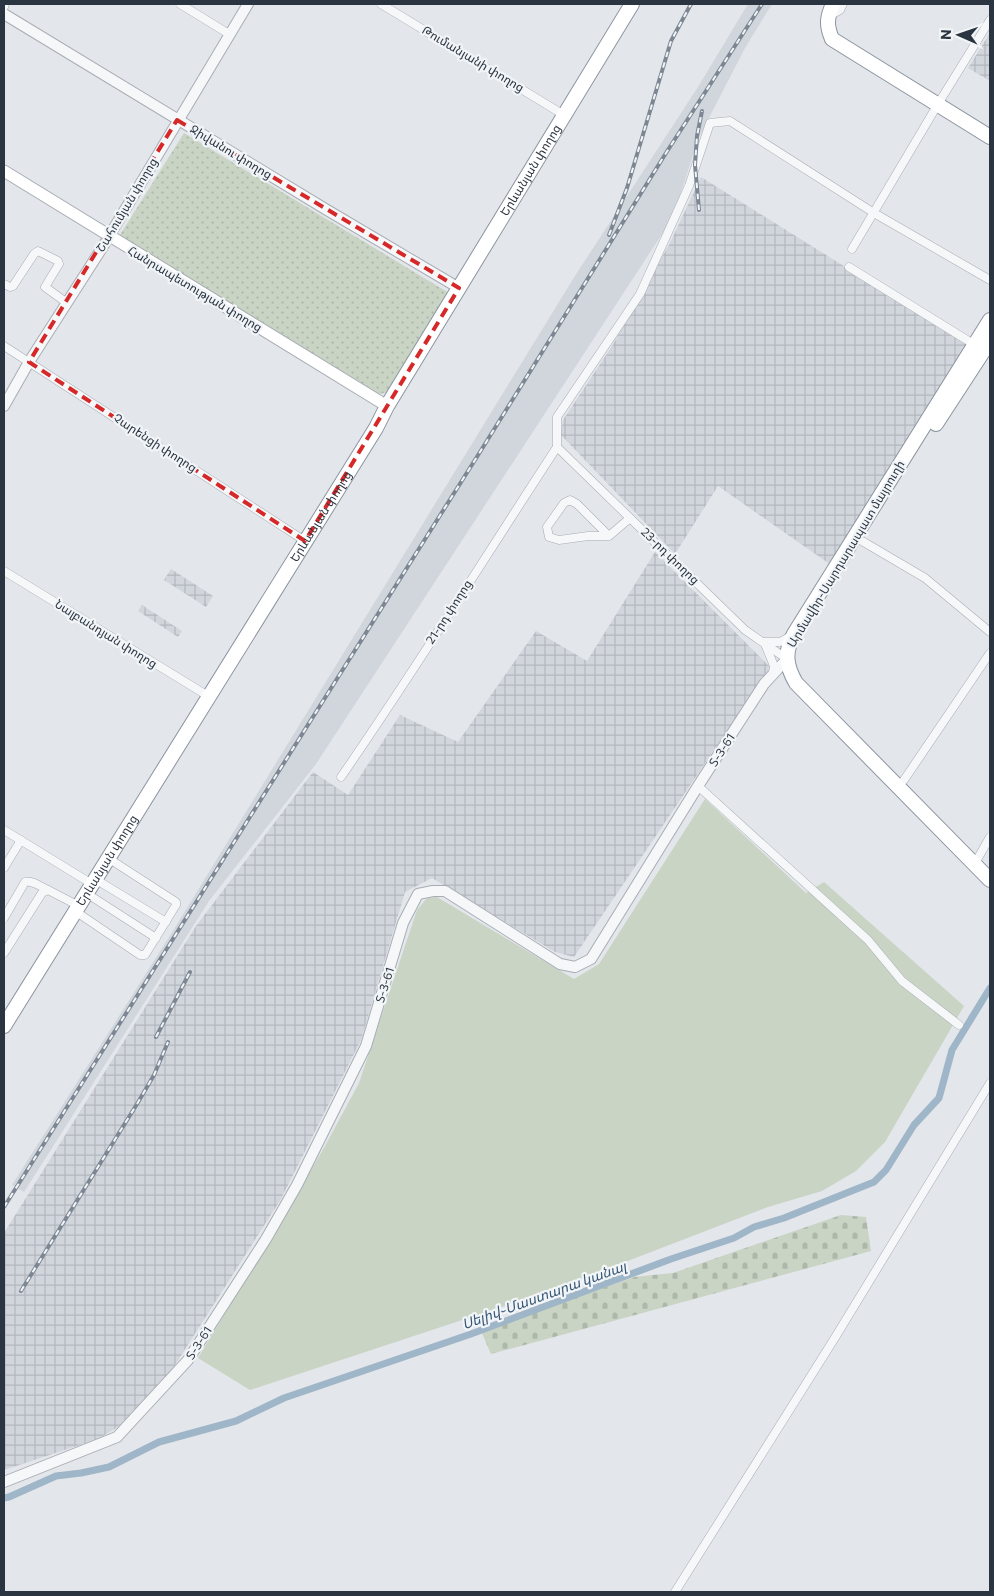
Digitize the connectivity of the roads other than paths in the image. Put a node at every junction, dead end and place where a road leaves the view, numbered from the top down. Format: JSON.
{"nodes":[{"id":1,"x":180,"y":4,"type":"edge"},
{"id":2,"x":248,"y":4,"type":"edge"},
{"id":3,"x":381,"y":4,"type":"edge"},
{"id":4,"x":632,"y":4,"type":"edge"},
{"id":5,"x":843,"y":4,"type":"edge"},
{"id":6,"x":830,"y":10,"type":"edge"},
{"id":7,"x":4,"y":14,"type":"edge"},
{"id":8,"x":990,"y":20,"type":"edge"},
{"id":9,"x":230,"y":34,"type":"junction"},
{"id":10,"x":938,"y":104,"type":"junction"},
{"id":11,"x":564,"y":115,"type":"junction"},
{"id":12,"x":177,"y":120,"type":"junction"},
{"id":13,"x":990,"y":136,"type":"edge"},
{"id":14,"x":4,"y":171,"type":"edge"},
{"id":15,"x":874,"y":212,"type":"junction"},
{"id":16,"x":109,"y":236,"type":"junction"},
{"id":17,"x":852,"y":249,"type":"dead end"},
{"id":18,"x":848,"y":268,"type":"dead end"},
{"id":19,"x":990,"y":280,"type":"edge"},
{"id":20,"x":4,"y":284,"type":"edge"},
{"id":21,"x":460,"y":288,"type":"junction"},
{"id":22,"x":67,"y":302,"type":"junction"},
{"id":23,"x":990,"y":320,"type":"edge"},
{"id":24,"x":990,"y":341,"type":"edge"},
{"id":25,"x":975,"y":345,"type":"junction"},
{"id":26,"x":4,"y":346,"type":"edge"},
{"id":27,"x":29,"y":362,"type":"junction"},
{"id":28,"x":4,"y":406,"type":"edge"},
{"id":29,"x":387,"y":406,"type":"junction"},
{"id":30,"x":557,"y":447,"type":"junction"},
{"id":31,"x":908,"y":461,"type":"junction"},
{"id":32,"x":630,"y":518,"type":"junction"},
{"id":33,"x":609,"y":536,"type":"junction"},
{"id":34,"x":305,"y":540,"type":"junction"},
{"id":35,"x":862,"y":541,"type":"junction"},
{"id":36,"x":4,"y":571,"type":"edge"},
{"id":37,"x":990,"y":632,"type":"edge"},
{"id":38,"x":794,"y":634,"type":"junction"},
{"id":39,"x":764,"y":642,"type":"junction"},
{"id":40,"x":990,"y":653,"type":"edge"},
{"id":41,"x":791,"y":658,"type":"junction"},
{"id":42,"x":773,"y":674,"type":"junction"},
{"id":43,"x":796,"y":682,"type":"junction"},
{"id":44,"x":208,"y":696,"type":"junction"},
{"id":45,"x":341,"y":777,"type":"dead end"},
{"id":46,"x":904,"y":780,"type":"junction"},
{"id":47,"x":698,"y":786,"type":"junction"},
{"id":48,"x":4,"y":830,"type":"edge"},
{"id":49,"x":990,"y":837,"type":"edge"},
{"id":50,"x":20,"y":840,"type":"junction"},
{"id":51,"x":108,"y":858,"type":"junction"},
{"id":52,"x":978,"y":858,"type":"junction"},
{"id":53,"x":4,"y":868,"type":"edge"},
{"id":54,"x":990,"y":870,"type":"edge"},
{"id":55,"x":990,"y":880,"type":"edge"},
{"id":56,"x":91,"y":885,"type":"junction"},
{"id":57,"x":48,"y":890,"type":"junction"},
{"id":58,"x":77,"y":908,"type":"junction"},
{"id":59,"x":4,"y":918,"type":"edge"},
{"id":60,"x":166,"y":922,"type":"junction"},
{"id":61,"x":156,"y":938,"type":"junction"},
{"id":62,"x":4,"y":953,"type":"edge"},
{"id":63,"x":958,"y":1025,"type":"dead end"},
{"id":64,"x":4,"y":1026,"type":"edge"},
{"id":65,"x":990,"y":1082,"type":"edge"},
{"id":66,"x":4,"y":1482,"type":"edge"},
{"id":67,"x":675,"y":1592,"type":"edge"}],
"edges":[{"from":1,"to":9,"type":"street"},
{"from":2,"to":9,"type":"street","name":"Շահումյան փողոց"},
{"from":3,"to":11,"type":"street","name":"Թումանյանի փողոց"},
{"from":4,"to":11,"type":"highway","name":"Երևանյան փողոց"},
{"from":5,"to":6,"type":"street"},
{"from":6,"to":10,"type":"highway"},
{"from":7,"to":12,"type":"street","name":"Ջիվանու փողոց"},
{"from":8,"to":10,"type":"street"},
{"from":9,"to":12,"type":"street","name":"Շահումյան փողոց"},
{"from":10,"to":13,"type":"highway"},
{"from":10,"to":15,"type":"street"},
{"from":11,"to":21,"type":"highway","name":"Երևանյան փողոց"},
{"from":12,"to":16,"type":"street","name":"Շահումյան փողոց"},
{"from":12,"to":21,"type":"street","name":"Ջիվանու փողոց"},
{"from":14,"to":16,"type":"main road","name":"Հանրապետության փողոց"},
{"from":15,"to":17,"type":"street"},
{"from":15,"to":19,"type":"street"},
{"from":15,"to":30,"type":"street"},
{"from":16,"to":22,"type":"street","name":"Շահումյան փողոց"},
{"from":16,"to":29,"type":"main road","name":"Հանրապետության փողոց"},
{"from":18,"to":25,"type":"street"},
{"from":20,"to":22,"type":"street"},
{"from":21,"to":29,"type":"highway","name":"Երևանյան փողոց"},
{"from":22,"to":27,"type":"street","name":"Շահումյան փողոց"},
{"from":23,"to":25,"type":"highway","name":"Արմավիր-Սարդարապատ մայրուղի"},
{"from":24,"to":31,"type":"highway","name":"Արմավիր-Սարդարապատ մայրուղի"},
{"from":25,"to":31,"type":"highway","name":"Արմավիր-Սարդարապատ մայրուղի"},
{"from":26,"to":27,"type":"street","name":"Չարենցի փողոց"},
{"from":27,"to":28,"type":"street","name":"Շահումյան փողոց"},
{"from":27,"to":34,"type":"street","name":"Չարենցի փողոց"},
{"from":29,"to":34,"type":"highway","name":"Երևանյան փողոց"},
{"from":30,"to":32,"type":"street","name":"23-րդ փողոց"},
{"from":30,"to":45,"type":"street","name":"21-րդ փողոց"},
{"from":31,"to":35,"type":"highway","name":"Արմավիր-Սարդարապատ մայրուղի"},
{"from":31,"to":38,"type":"highway","name":"Արմավիր-Սարդարապատ մայրուղի"},
{"from":32,"to":33,"type":"street"},
{"from":32,"to":39,"type":"street","name":"23-րդ փողոց"},
{"from":33,"to":33,"type":"street"},
{"from":34,"to":44,"type":"highway","name":"Երևանյան փողոց"},
{"from":35,"to":37,"type":"street"},
{"from":35,"to":41,"type":"highway","name":"Արմավիր-Սարդարապատ մայրուղի"},
{"from":36,"to":44,"type":"street","name":"Նալբանդյան փողոց"},
{"from":38,"to":39,"type":"street"},
{"from":38,"to":41,"type":"highway","name":"Արմավիր-Սարդարապատ մայրուղի"},
{"from":39,"to":41,"type":"street","name":"23-րդ փողոց"},
{"from":39,"to":42,"type":"street"},
{"from":40,"to":46,"type":"street"},
{"from":41,"to":42,"type":"street","name":"Տ-3-61","number":"Տ-3-61"},
{"from":41,"to":43,"type":"highway","name":"Արմավիր-Սարդարապատ մայրուղի"},
{"from":41,"to":46,"type":"highway","name":"Արմավիր-Սարդարապատ մայրուղի"},
{"from":42,"to":43,"type":"street"},
{"from":42,"to":47,"type":"street","name":"Տ-3-61","number":"Տ-3-61"},
{"from":43,"to":55,"type":"highway","name":"Արմավիր-Սարդարապատ մայրուղի"},
{"from":44,"to":51,"type":"highway","name":"Երևանյան փողոց"},
{"from":46,"to":52,"type":"highway","name":"Արմավիր-Սարդարապատ մայրուղի"},
{"from":47,"to":63,"type":"street"},
{"from":47,"to":66,"type":"street","name":"Տ-3-61","number":"Տ-3-61"},
{"from":48,"to":50,"type":"street"},
{"from":49,"to":52,"type":"street"},
{"from":50,"to":53,"type":"street"},
{"from":50,"to":56,"type":"street"},
{"from":51,"to":56,"type":"highway","name":"Երևանյան փողոց"},
{"from":51,"to":60,"type":"street"},
{"from":52,"to":54,"type":"highway","name":"Արմավիր-Սարդարապատ մայրուղի"},
{"from":56,"to":58,"type":"highway","name":"Երևանյան փողոց"},
{"from":56,"to":60,"type":"street"},
{"from":56,"to":61,"type":"street"},
{"from":57,"to":58,"type":"street"},
{"from":57,"to":59,"type":"street"},
{"from":57,"to":62,"type":"street"},
{"from":58,"to":61,"type":"street"},
{"from":58,"to":64,"type":"highway","name":"Երևանյան փողոց"},
{"from":60,"to":61,"type":"street"},
{"from":65,"to":67,"type":"street"}]}
